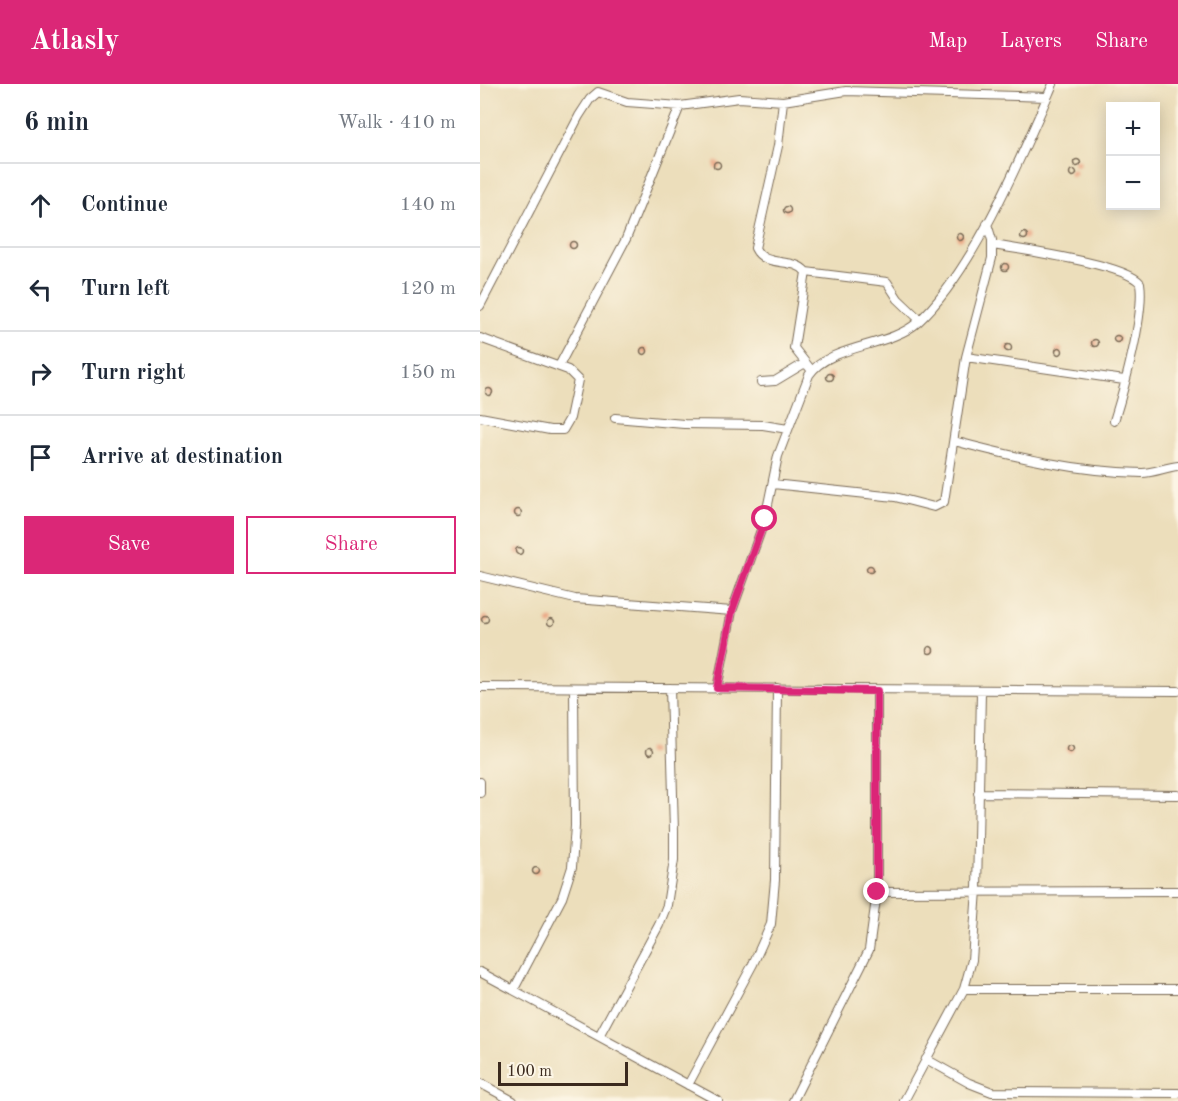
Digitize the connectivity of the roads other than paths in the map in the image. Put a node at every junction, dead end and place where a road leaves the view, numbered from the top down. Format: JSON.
{"nodes":[{"id":1,"x":1053,"y":84,"type":"edge"},
{"id":2,"x":1047,"y":97,"type":"junction"},
{"id":3,"x":783,"y":100,"type":"junction"},
{"id":4,"x":680,"y":106,"type":"junction"},
{"id":5,"x":987,"y":224,"type":"junction"},
{"id":6,"x":993,"y":245,"type":"junction"},
{"id":7,"x":806,"y":272,"type":"junction"},
{"id":8,"x":480,"y":306,"type":"edge"},
{"id":9,"x":920,"y":320,"type":"junction"},
{"id":10,"x":480,"y":338,"type":"edge"},
{"id":11,"x":966,"y":357,"type":"junction"},
{"id":12,"x":805,"y":363,"type":"junction"},
{"id":13,"x":559,"y":366,"type":"junction"},
{"id":14,"x":812,"y":371,"type":"junction"},
{"id":15,"x":1125,"y":380,"type":"junction"},
{"id":16,"x":761,"y":382,"type":"dead end"},
{"id":17,"x":480,"y":417,"type":"edge"},
{"id":18,"x":615,"y":418,"type":"dead end"},
{"id":19,"x":1114,"y":421,"type":"dead end"},
{"id":20,"x":788,"y":429,"type":"junction"},
{"id":21,"x":954,"y":441,"type":"junction"},
{"id":22,"x":1178,"y":466,"type":"edge"},
{"id":23,"x":773,"y":484,"type":"junction"},
{"id":24,"x":480,"y":576,"type":"edge"},
{"id":25,"x":732,"y":611,"type":"junction"},
{"id":26,"x":480,"y":687,"type":"edge"},
{"id":27,"x":574,"y":688,"type":"junction"},
{"id":28,"x":670,"y":688,"type":"junction"},
{"id":29,"x":717,"y":688,"type":"junction"},
{"id":30,"x":777,"y":688,"type":"junction"},
{"id":31,"x":877,"y":691,"type":"junction"},
{"id":32,"x":1178,"y":691,"type":"edge"},
{"id":33,"x":981,"y":692,"type":"junction"},
{"id":34,"x":480,"y":782,"type":"edge"},
{"id":35,"x":480,"y":793,"type":"edge"},
{"id":36,"x":978,"y":793,"type":"junction"},
{"id":37,"x":1178,"y":795,"type":"edge"},
{"id":38,"x":977,"y":890,"type":"junction"},
{"id":39,"x":1178,"y":891,"type":"edge"},
{"id":40,"x":877,"y":892,"type":"junction"},
{"id":41,"x":480,"y":972,"type":"edge"},
{"id":42,"x":514,"y":989,"type":"junction"},
{"id":43,"x":964,"y":989,"type":"junction"},
{"id":44,"x":1178,"y":989,"type":"edge"},
{"id":45,"x":599,"y":1036,"type":"junction"},
{"id":46,"x":926,"y":1059,"type":"junction"},
{"id":47,"x":480,"y":1083,"type":"edge"},
{"id":48,"x":688,"y":1084,"type":"junction"},
{"id":49,"x":1178,"y":1093,"type":"edge"},
{"id":50,"x":513,"y":1101,"type":"edge"},
{"id":51,"x":718,"y":1101,"type":"edge"},
{"id":52,"x":793,"y":1101,"type":"edge"},
{"id":53,"x":904,"y":1101,"type":"edge"}],
"edges":[{"from":1,"to":2,"type":"street"},
{"from":2,"to":3,"type":"street"},
{"from":2,"to":5,"type":"street"},
{"from":3,"to":4,"type":"street"},
{"from":3,"to":7,"type":"street"},
{"from":4,"to":8,"type":"street"},
{"from":4,"to":13,"type":"street"},
{"from":5,"to":6,"type":"street"},
{"from":5,"to":9,"type":"street"},
{"from":6,"to":11,"type":"street"},
{"from":6,"to":15,"type":"street"},
{"from":7,"to":9,"type":"street"},
{"from":7,"to":12,"type":"street"},
{"from":9,"to":14,"type":"street"},
{"from":10,"to":13,"type":"street"},
{"from":11,"to":15,"type":"street"},
{"from":11,"to":21,"type":"street"},
{"from":12,"to":14,"type":"street"},
{"from":12,"to":16,"type":"street"},
{"from":13,"to":17,"type":"street"},
{"from":14,"to":20,"type":"street"},
{"from":15,"to":19,"type":"street"},
{"from":18,"to":20,"type":"street"},
{"from":20,"to":23,"type":"street"},
{"from":21,"to":22,"type":"street"},
{"from":21,"to":23,"type":"street"},
{"from":23,"to":25,"type":"street"},
{"from":24,"to":25,"type":"street"},
{"from":25,"to":29,"type":"street"},
{"from":26,"to":27,"type":"street"},
{"from":27,"to":28,"type":"street"},
{"from":27,"to":42,"type":"street"},
{"from":28,"to":29,"type":"street"},
{"from":28,"to":45,"type":"street"},
{"from":29,"to":30,"type":"street"},
{"from":30,"to":31,"type":"street"},
{"from":30,"to":48,"type":"street"},
{"from":31,"to":33,"type":"street"},
{"from":31,"to":40,"type":"street"},
{"from":32,"to":33,"type":"street"},
{"from":33,"to":36,"type":"street"},
{"from":34,"to":35,"type":"street"},
{"from":36,"to":37,"type":"street"},
{"from":36,"to":38,"type":"street"},
{"from":38,"to":39,"type":"street"},
{"from":38,"to":40,"type":"street"},
{"from":38,"to":43,"type":"street"},
{"from":40,"to":52,"type":"street"},
{"from":41,"to":42,"type":"street"},
{"from":42,"to":45,"type":"street"},
{"from":43,"to":44,"type":"street"},
{"from":43,"to":46,"type":"street"},
{"from":45,"to":48,"type":"street"},
{"from":46,"to":49,"type":"street"},
{"from":46,"to":53,"type":"street"},
{"from":47,"to":50,"type":"street"},
{"from":48,"to":51,"type":"street"}]}
